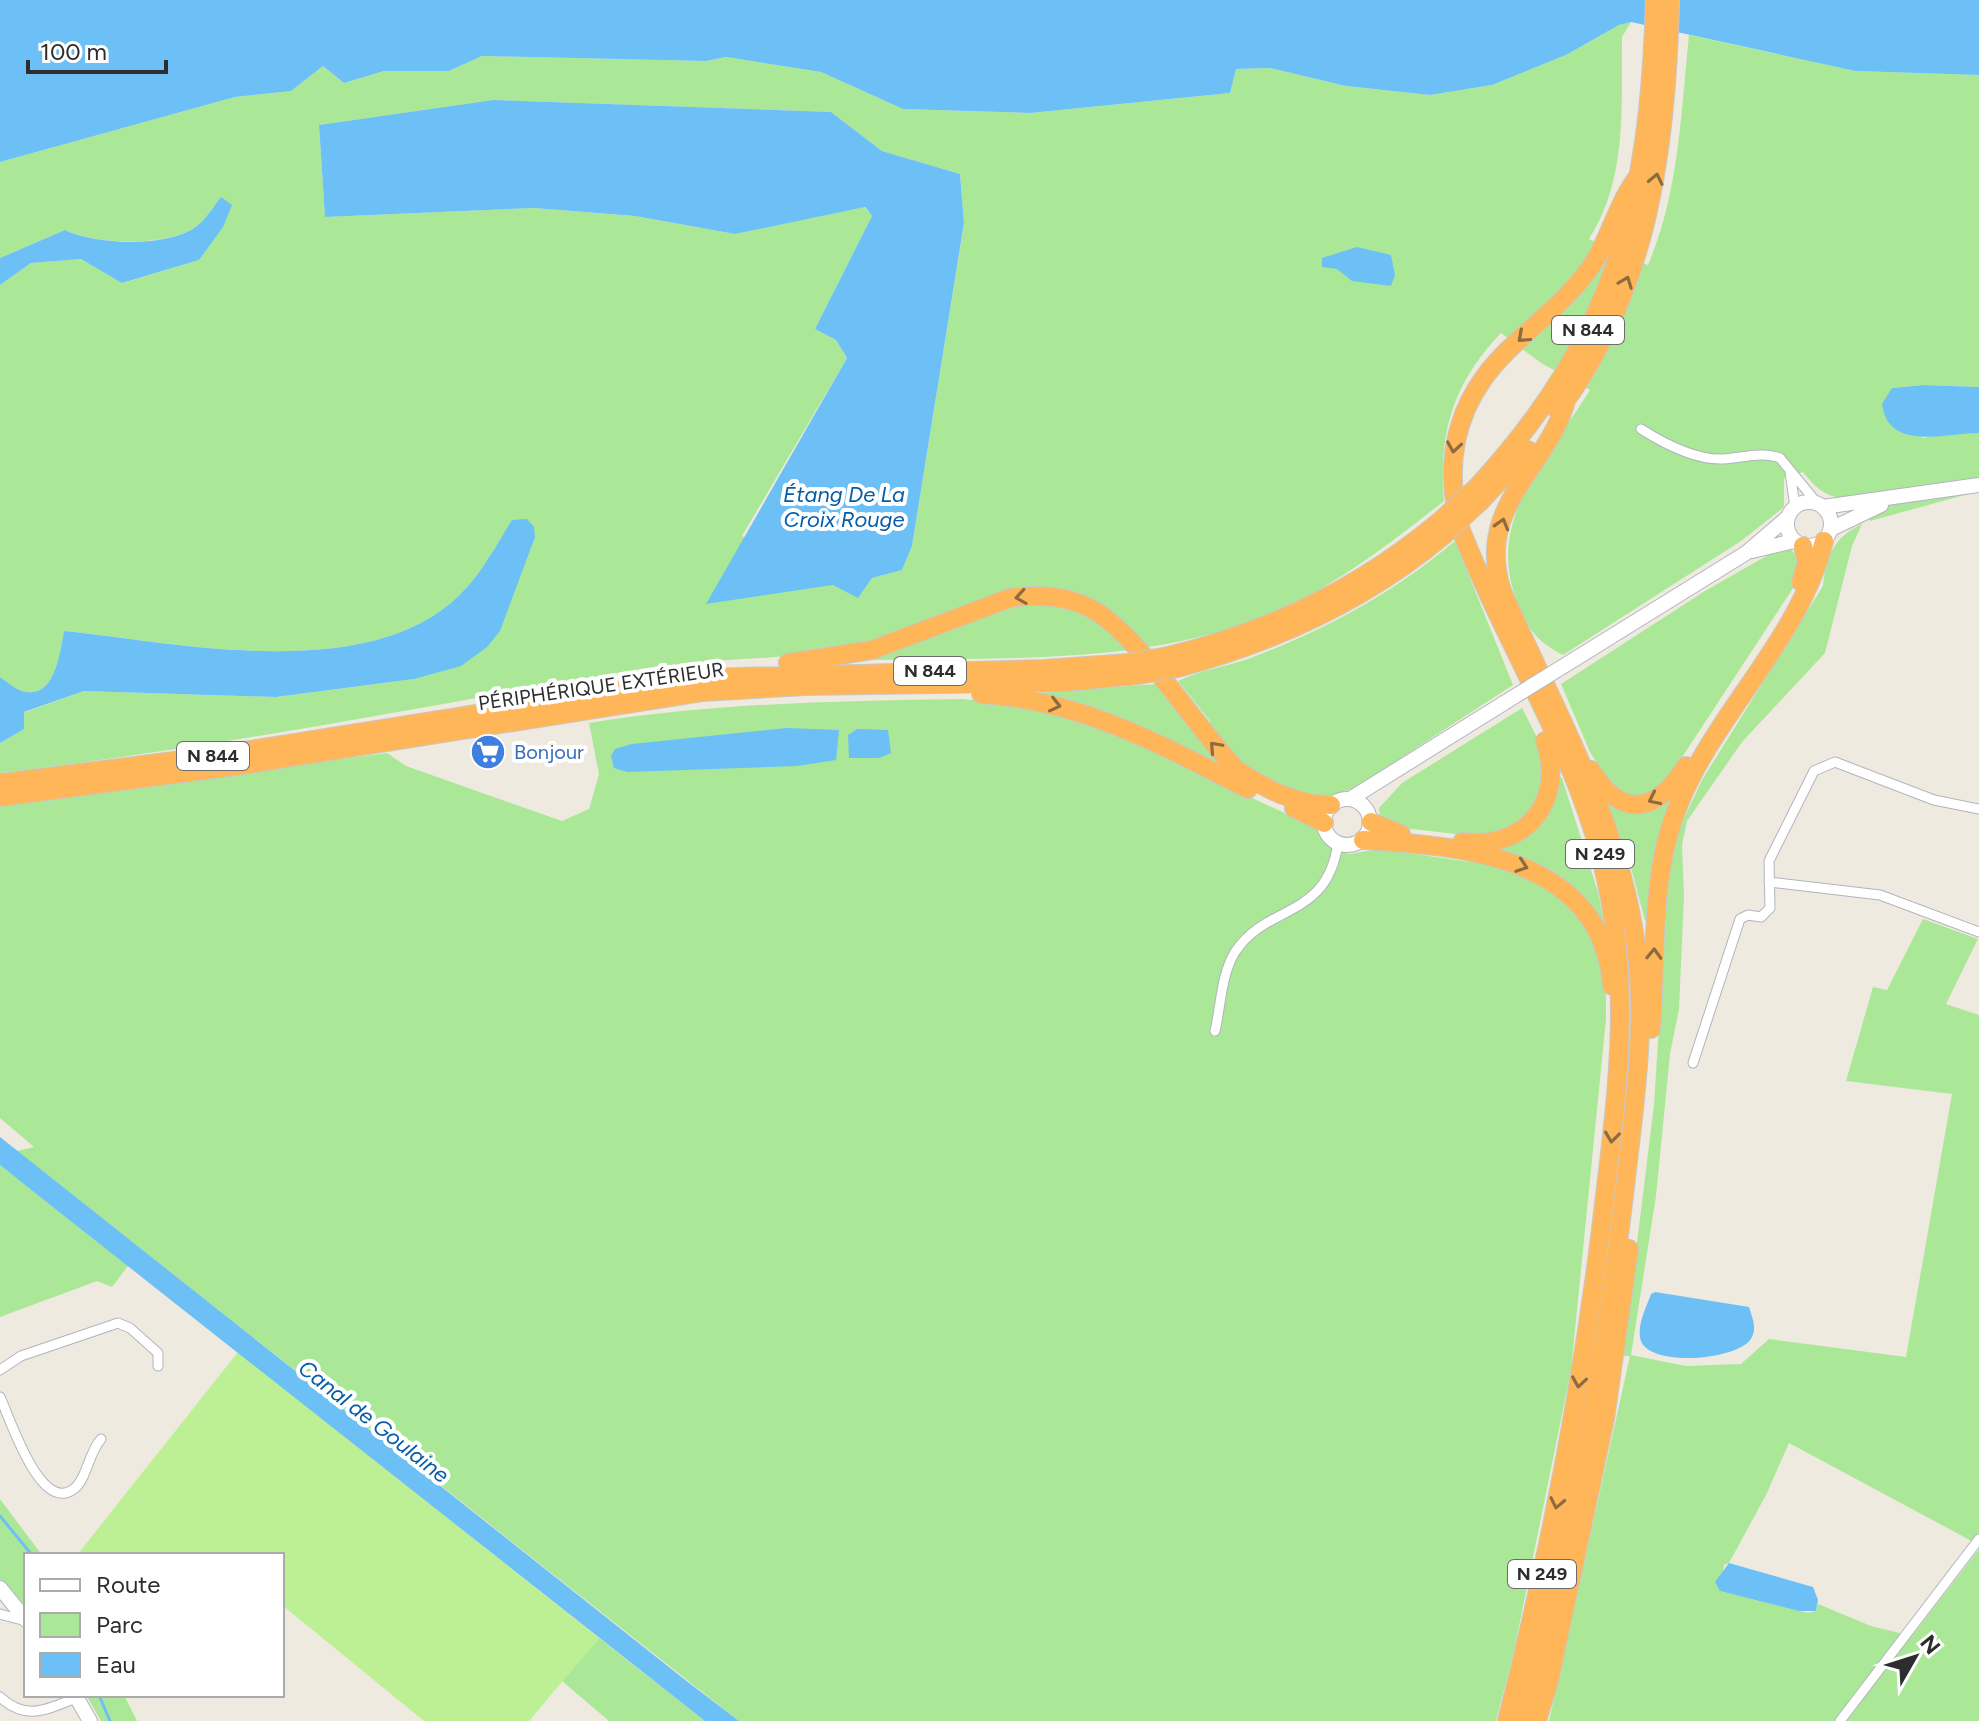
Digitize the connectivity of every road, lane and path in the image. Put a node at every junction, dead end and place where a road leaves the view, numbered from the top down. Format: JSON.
{"nodes":[{"id":1,"x":1655,"y":0,"type":"edge"},
{"id":2,"x":1670,"y":0,"type":"edge"},
{"id":3,"x":1661,"y":52,"type":"junction"},
{"id":4,"x":1642,"y":172,"type":"joint"},
{"id":5,"x":1624,"y":241,"type":"junction"},
{"id":6,"x":1549,"y":419,"type":"junction"},
{"id":7,"x":1641,"y":429,"type":"dead end"},
{"id":8,"x":1789,"y":469,"type":"junction"},
{"id":9,"x":1979,"y":485,"type":"edge"},
{"id":10,"x":1928,"y":491,"type":"junction"},
{"id":11,"x":1820,"y":505,"type":"junction"},
{"id":12,"x":1791,"y":512,"type":"junction"},
{"id":13,"x":1828,"y":535,"type":"junction"},
{"id":14,"x":1798,"y":544,"type":"junction"},
{"id":15,"x":1746,"y":553,"type":"junction"},
{"id":16,"x":1528,"y":665,"type":"junction"},
{"id":17,"x":1134,"y":669,"type":"junction"},
{"id":18,"x":731,"y":675,"type":"junction"},
{"id":19,"x":896,"y":684,"type":"junction"},
{"id":20,"x":1393,"y":774,"type":"junction"},
{"id":21,"x":0,"y":783,"type":"edge"},
{"id":22,"x":0,"y":797,"type":"edge"},
{"id":23,"x":1350,"y":799,"type":"junction"},
{"id":24,"x":1979,"y":809,"type":"edge"},
{"id":25,"x":1328,"y":814,"type":"junction"},
{"id":26,"x":1366,"y":823,"type":"junction"},
{"id":27,"x":1338,"y":843,"type":"junction"},
{"id":28,"x":1769,"y":882,"type":"junction"},
{"id":29,"x":1979,"y":932,"type":"edge"},
{"id":30,"x":1215,"y":1031,"type":"dead end"},
{"id":31,"x":1618,"y":1060,"type":"junction"},
{"id":32,"x":1693,"y":1063,"type":"dead end"},
{"id":33,"x":158,"y":1366,"type":"dead end"},
{"id":34,"x":0,"y":1370,"type":"edge"},
{"id":35,"x":0,"y":1397,"type":"edge"},
{"id":36,"x":101,"y":1439,"type":"dead end"},
{"id":37,"x":1979,"y":1539,"type":"edge"},
{"id":38,"x":0,"y":1588,"type":"edge"},
{"id":39,"x":0,"y":1614,"type":"edge"},
{"id":40,"x":24,"y":1618,"type":"edge"},
{"id":41,"x":24,"y":1620,"type":"edge"},
{"id":42,"x":0,"y":1697,"type":"edge"},
{"id":43,"x":76,"y":1697,"type":"edge"},
{"id":44,"x":34,"y":1718,"type":"edge"},
{"id":45,"x":90,"y":1721,"type":"edge"},
{"id":46,"x":1507,"y":1721,"type":"edge"},
{"id":47,"x":1524,"y":1721,"type":"edge"},
{"id":48,"x":1537,"y":1721,"type":"edge"},
{"id":49,"x":1840,"y":1721,"type":"edge"}],
"edges":[{"from":1,"to":3,"type":"highway","number":"N 844"},
{"from":2,"to":3,"type":"highway","number":"N 844"},
{"from":3,"to":4,"type":"highway","number":"N 844"},
{"from":5,"to":3,"type":"highway","number":"N 844","one_way":true},
{"from":4,"to":5,"type":"highway","number":"N 249"},
{"from":5,"to":6,"type":"highway","number":"N 844"},
{"from":6,"to":5,"type":"highway","number":"N 844","one_way":true},
{"from":5,"to":16,"type":"highway","number":"N 249","one_way":true},
{"from":16,"to":6,"type":"highway","number":"N 249","one_way":true},
{"from":6,"to":17,"type":"highway","number":"N 844","bridge":true},
{"from":7,"to":8,"type":"street"},
{"from":8,"to":11,"type":"street"},
{"from":8,"to":12,"type":"street"},
{"from":9,"to":10,"type":"main road"},
{"from":10,"to":11,"type":"main road"},
{"from":10,"to":13,"type":"main road"},
{"from":11,"to":12,"type":"main road"},
{"from":11,"to":13,"type":"main road"},
{"from":12,"to":14,"type":"main road"},
{"from":12,"to":15,"type":"main road"},
{"from":13,"to":14,"type":"main road"},
{"from":48,"to":13,"type":"highway","one_way":true},
{"from":14,"to":15,"type":"main road"},
{"from":14,"to":16,"type":"highway","one_way":true},
{"from":15,"to":20,"type":"main road","bridge":true},
{"from":16,"to":26,"type":"highway"},
{"from":16,"to":31,"type":"highway","number":"N 249"},
{"from":16,"to":47,"type":"highway","number":"N 249"},
{"from":17,"to":18,"type":"highway","number":"N 844"},
{"from":17,"to":19,"type":"highway","name":"PÉRIPHÉRIQUE EXTÉRIEUR","number":"N 844"},
{"from":18,"to":21,"type":"highway","number":"N 844"},
{"from":25,"to":18,"type":"highway","one_way":true},
{"from":19,"to":22,"type":"highway","name":"PÉRIPHÉRIQUE EXTÉRIEUR","number":"N 844"},
{"from":19,"to":25,"type":"highway","one_way":true},
{"from":20,"to":23,"type":"main road"},
{"from":20,"to":26,"type":"main road"},
{"from":23,"to":25,"type":"main road"},
{"from":23,"to":26,"type":"main road"},
{"from":24,"to":28,"type":"street"},
{"from":25,"to":27,"type":"main road"},
{"from":26,"to":27,"type":"main road"},
{"from":26,"to":31,"type":"highway","one_way":true},
{"from":27,"to":30,"type":"street"},
{"from":28,"to":29,"type":"street"},
{"from":28,"to":32,"type":"street"},
{"from":31,"to":46,"type":"highway","number":"N 249","one_way":true},
{"from":33,"to":34,"type":"street"},
{"from":35,"to":36,"type":"street"},
{"from":37,"to":49,"type":"street"},
{"from":38,"to":40,"type":"main road"},
{"from":39,"to":41,"type":"street"},
{"from":42,"to":44,"type":"street"},
{"from":43,"to":44,"type":"street"},
{"from":43,"to":45,"type":"main road"}]}
